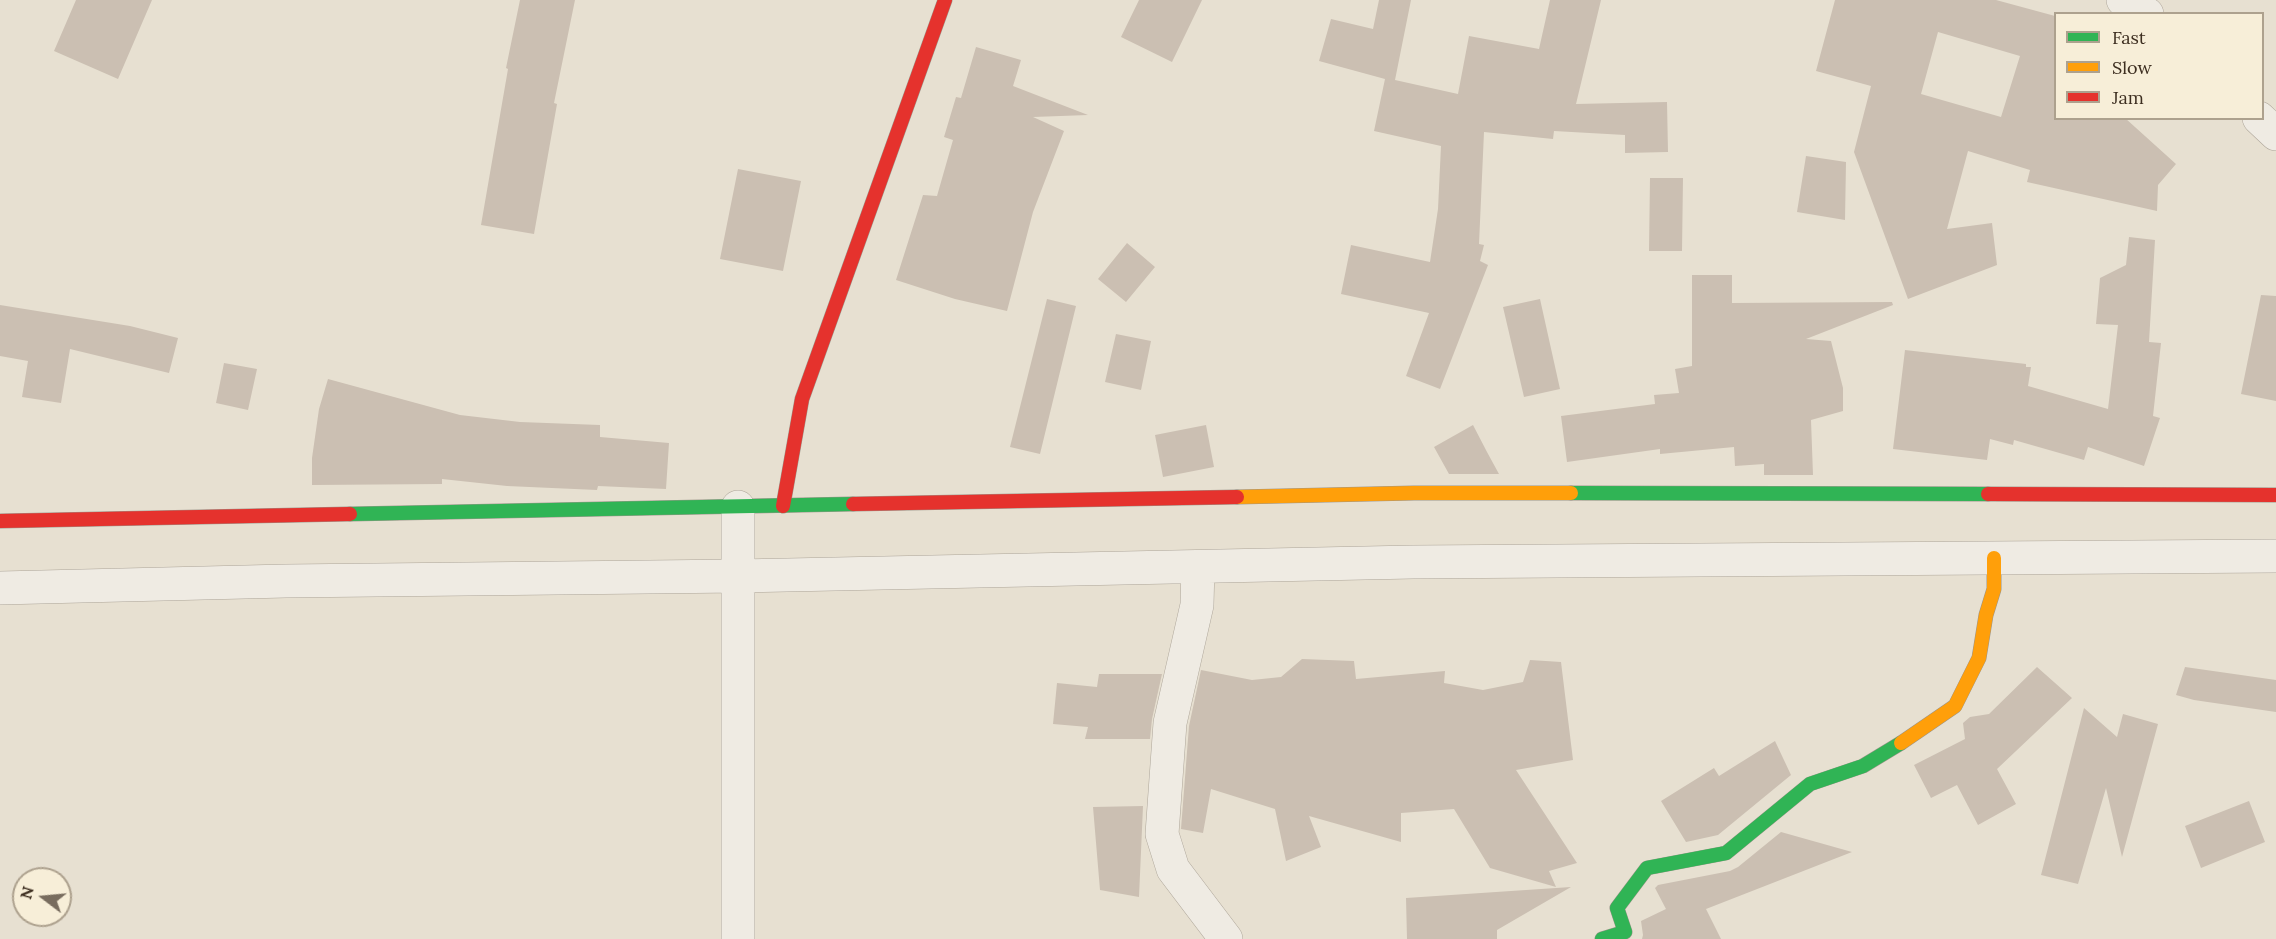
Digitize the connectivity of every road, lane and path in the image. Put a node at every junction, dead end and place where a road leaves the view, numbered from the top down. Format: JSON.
{"nodes":[{"id":1,"x":945,"y":0,"type":"edge"},
{"id":2,"x":2261,"y":120,"type":"edge"},
{"id":3,"x":2276,"y":134,"type":"edge"},
{"id":4,"x":2276,"y":495,"type":"edge"},
{"id":5,"x":783,"y":506,"type":"junction"},
{"id":6,"x":738,"y":507,"type":"junction"},
{"id":7,"x":0,"y":521,"type":"edge"},
{"id":8,"x":2276,"y":556,"type":"edge"},
{"id":9,"x":1994,"y":558,"type":"junction"},
{"id":10,"x":1198,"y":567,"type":"junction"},
{"id":11,"x":739,"y":576,"type":"junction"},
{"id":12,"x":0,"y":588,"type":"edge"},
{"id":13,"x":738,"y":939,"type":"edge"},
{"id":14,"x":1226,"y":939,"type":"edge"},
{"id":15,"x":1602,"y":939,"type":"edge"}],
"edges":[{"from":1,"to":5,"type":"street"},
{"from":2,"to":3,"type":"street"},
{"from":4,"to":5,"type":"street"},
{"from":5,"to":6,"type":"street"},
{"from":6,"to":7,"type":"street"},
{"from":6,"to":11,"type":"street"},
{"from":8,"to":9,"type":"street"},
{"from":9,"to":10,"type":"street"},
{"from":9,"to":15,"type":"street"},
{"from":10,"to":11,"type":"street"},
{"from":10,"to":14,"type":"street"},
{"from":11,"to":12,"type":"street"},
{"from":11,"to":13,"type":"street"}]}
